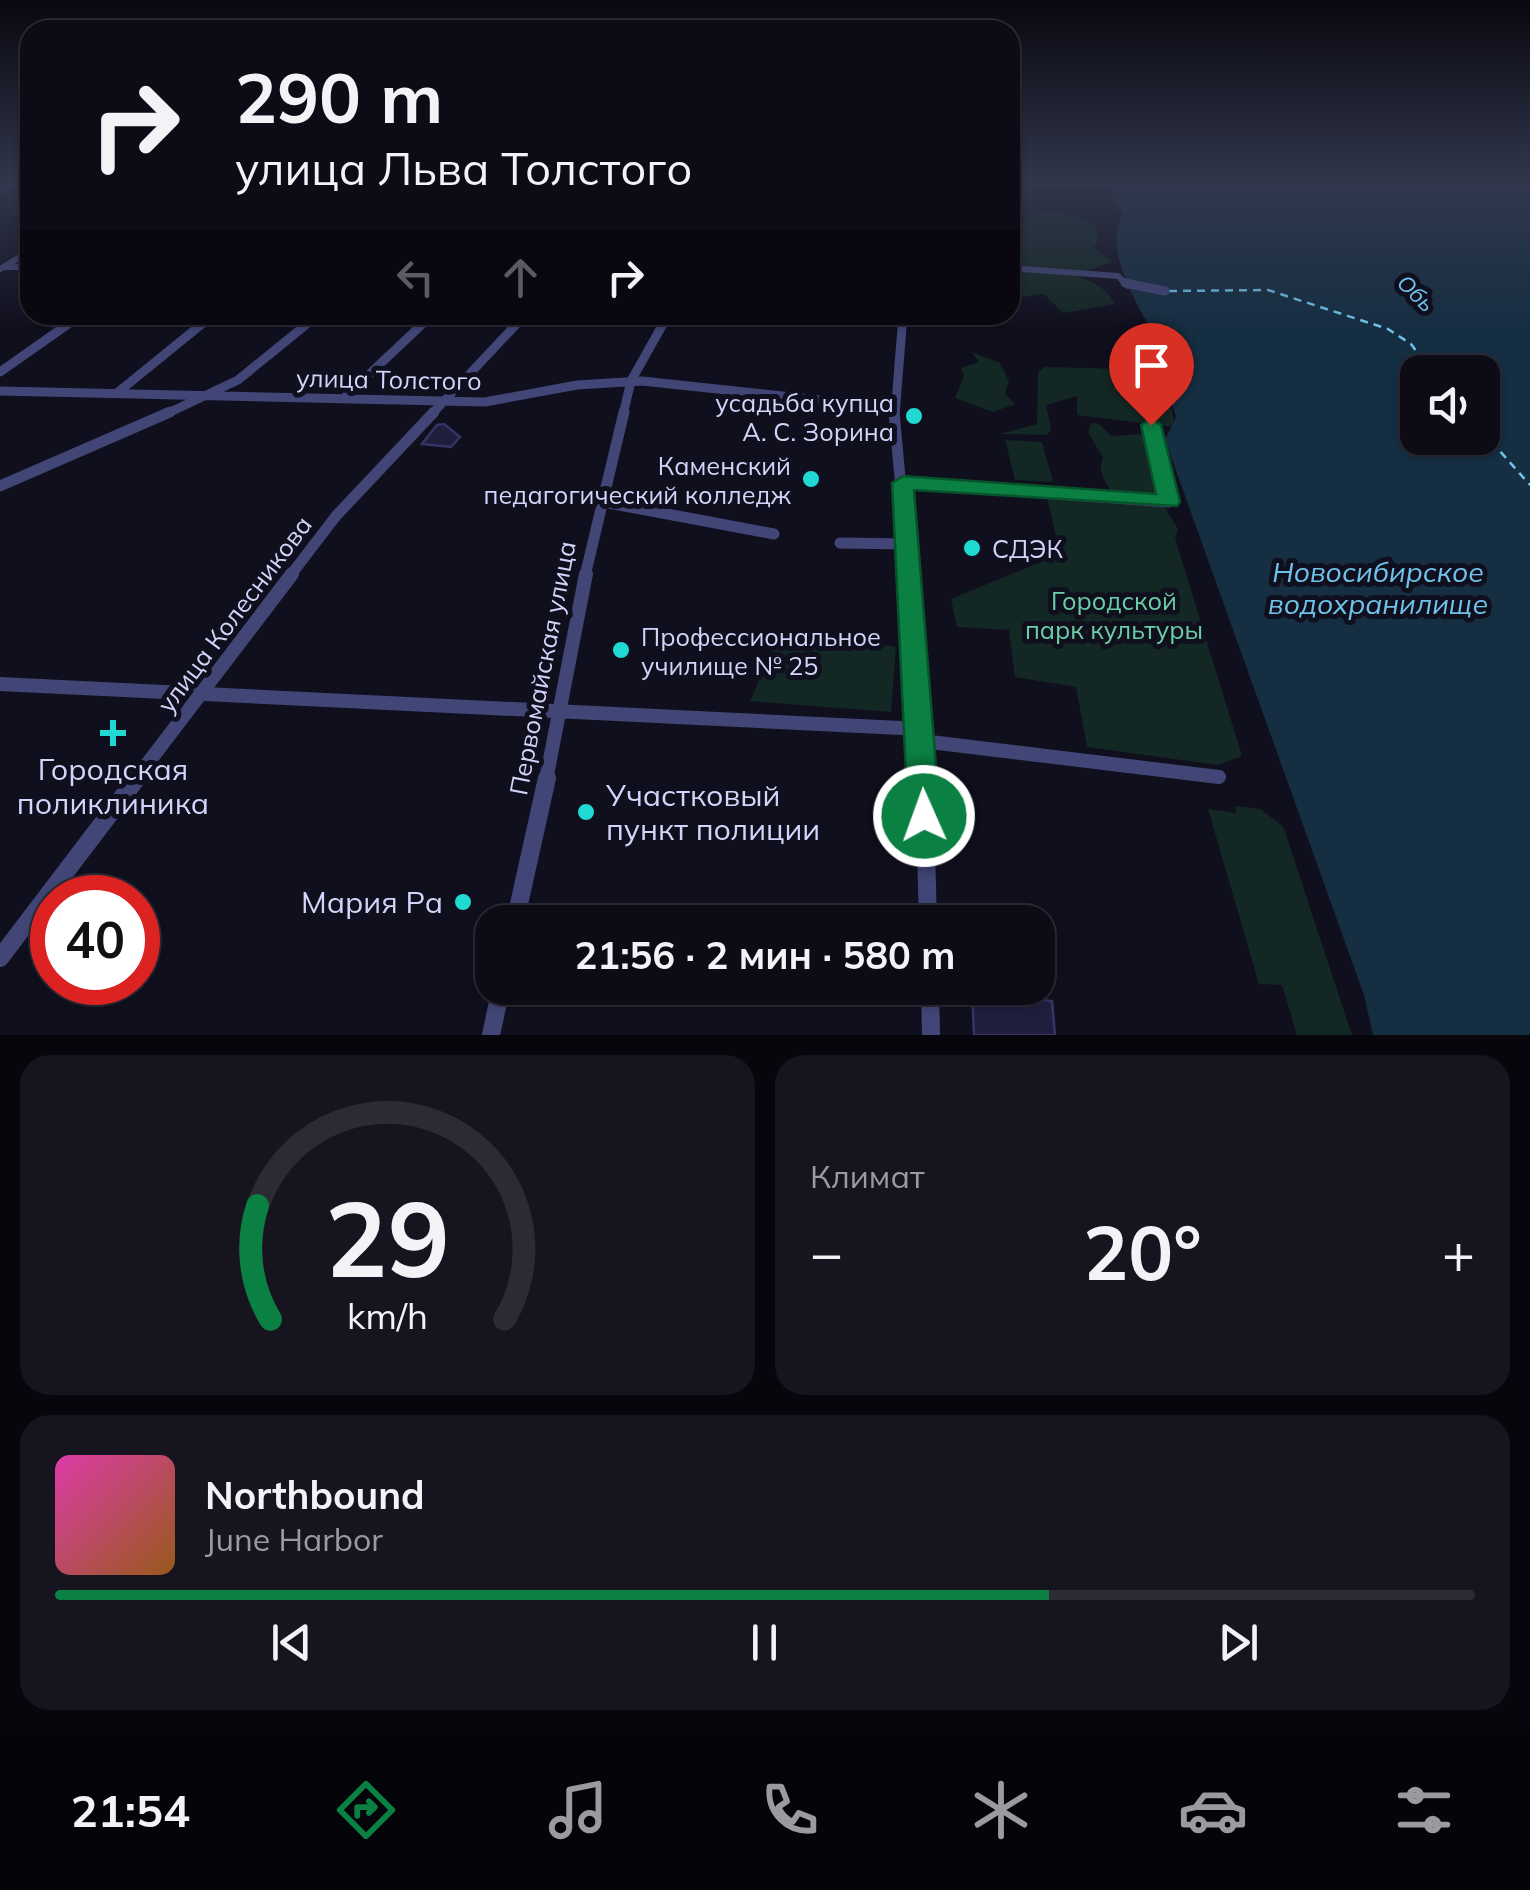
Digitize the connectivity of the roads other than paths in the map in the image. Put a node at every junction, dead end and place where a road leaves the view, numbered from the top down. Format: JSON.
{"nodes":[{"id":1,"x":1020,"y":269,"type":"edge"},
{"id":2,"x":1165,"y":291,"type":"dead end"},
{"id":3,"x":67,"y":325,"type":"edge"},
{"id":4,"x":200,"y":325,"type":"edge"},
{"id":5,"x":306,"y":325,"type":"edge"},
{"id":6,"x":421,"y":325,"type":"edge"},
{"id":7,"x":515,"y":325,"type":"edge"},
{"id":8,"x":662,"y":325,"type":"edge"},
{"id":9,"x":902,"y":325,"type":"edge"},
{"id":10,"x":0,"y":372,"type":"edge"},
{"id":11,"x":631,"y":382,"type":"junction"},
{"id":12,"x":0,"y":391,"type":"edge"},
{"id":13,"x":117,"y":393,"type":"junction"},
{"id":14,"x":209,"y":395,"type":"junction"},
{"id":15,"x":344,"y":398,"type":"junction"},
{"id":16,"x":443,"y":400,"type":"junction"},
{"id":17,"x":894,"y":408,"type":"junction"},
{"id":18,"x":1151,"y":425,"type":"dead end"},
{"id":19,"x":903,"y":483,"type":"junction"},
{"id":20,"x":0,"y":486,"type":"edge"},
{"id":21,"x":602,"y":502,"type":"junction"},
{"id":22,"x":774,"y":534,"type":"dead end"},
{"id":23,"x":840,"y":544,"type":"dead end"},
{"id":24,"x":908,"y":544,"type":"junction"},
{"id":25,"x":0,"y":684,"type":"edge"},
{"id":26,"x":203,"y":693,"type":"junction"},
{"id":27,"x":561,"y":708,"type":"junction"},
{"id":28,"x":922,"y":735,"type":"junction"},
{"id":29,"x":1219,"y":778,"type":"dead end"},
{"id":30,"x":519,"y":905,"type":"edge"},
{"id":31,"x":927,"y":905,"type":"edge"},
{"id":32,"x":0,"y":958,"type":"edge"},
{"id":33,"x":497,"y":1005,"type":"edge"},
{"id":34,"x":930,"y":1005,"type":"edge"},
{"id":35,"x":491,"y":1035,"type":"edge"},
{"id":36,"x":931,"y":1035,"type":"edge"}],
"edges":[{"from":1,"to":2,"type":"street"},
{"from":3,"to":10,"type":"street"},
{"from":4,"to":13,"type":"street"},
{"from":5,"to":14,"type":"street"},
{"from":6,"to":15,"type":"street"},
{"from":7,"to":16,"type":"street","name":"улица Колесникова"},
{"from":8,"to":11,"type":"street","name":"Первомайская улица"},
{"from":9,"to":17,"type":"street"},
{"from":11,"to":16,"type":"street","name":"улица Толстого"},
{"from":11,"to":17,"type":"street","name":"улица Толстого"},
{"from":11,"to":21,"type":"street","name":"Первомайская улица"},
{"from":12,"to":13,"type":"street","name":"улица Толстого"},
{"from":13,"to":14,"type":"street","name":"улица Толстого"},
{"from":14,"to":15,"type":"street","name":"улица Толстого"},
{"from":14,"to":20,"type":"street"},
{"from":15,"to":16,"type":"street","name":"улица Толстого"},
{"from":16,"to":26,"type":"street","name":"улица Колесникова"},
{"from":17,"to":19,"type":"street"},
{"from":18,"to":19,"type":"street"},
{"from":19,"to":24,"type":"street"},
{"from":21,"to":22,"type":"street"},
{"from":21,"to":27,"type":"street","name":"Первомайская улица"},
{"from":23,"to":24,"type":"street"},
{"from":24,"to":28,"type":"street"},
{"from":25,"to":26,"type":"street"},
{"from":26,"to":27,"type":"street"},
{"from":26,"to":32,"type":"street","name":"улица Колесникова"},
{"from":27,"to":28,"type":"street"},
{"from":27,"to":30,"type":"street","name":"Первомайская улица"},
{"from":28,"to":29,"type":"street"},
{"from":28,"to":31,"type":"street"},
{"from":33,"to":35,"type":"street"},
{"from":34,"to":36,"type":"street"}]}
